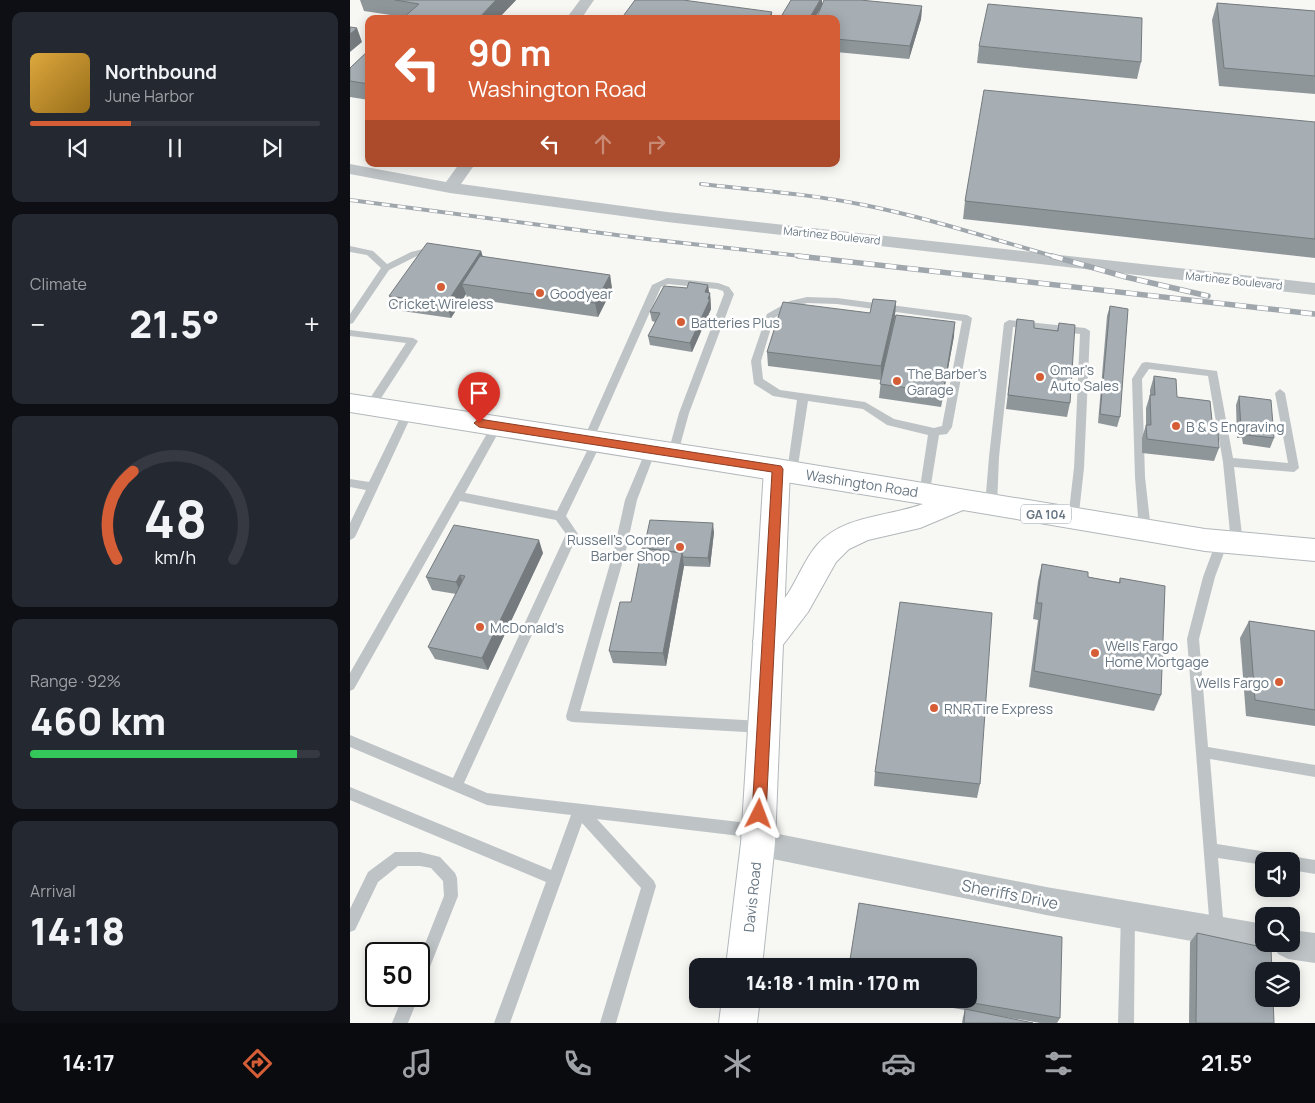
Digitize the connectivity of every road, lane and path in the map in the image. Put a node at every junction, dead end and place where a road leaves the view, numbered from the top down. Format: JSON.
{"nodes":[{"id":1,"x":587,"y":0,"type":"edge"},
{"id":2,"x":577,"y":15,"type":"edge"},
{"id":3,"x":465,"y":167,"type":"edge"},
{"id":4,"x":350,"y":169,"type":"edge"},
{"id":5,"x":450,"y":188,"type":"junction"},
{"id":6,"x":350,"y":249,"type":"edge"},
{"id":7,"x":444,"y":250,"type":"edge"},
{"id":8,"x":386,"y":268,"type":"junction"},
{"id":9,"x":1315,"y":288,"type":"edge"},
{"id":10,"x":350,"y":321,"type":"edge"},
{"id":11,"x":350,"y":333,"type":"edge"},
{"id":12,"x":1280,"y":393,"type":"dead end"},
{"id":13,"x":803,"y":397,"type":"junction"},
{"id":14,"x":360,"y":405,"type":"edge"},
{"id":15,"x":408,"y":412,"type":"junction"},
{"id":16,"x":496,"y":426,"type":"junction"},
{"id":17,"x":934,"y":432,"type":"junction"},
{"id":18,"x":592,"y":441,"type":"junction"},
{"id":19,"x":662,"y":452,"type":"junction"},
{"id":20,"x":1228,"y":462,"type":"junction"},
{"id":21,"x":785,"y":470,"type":"junction"},
{"id":22,"x":350,"y":483,"type":"edge"},
{"id":23,"x":373,"y":487,"type":"junction"},
{"id":24,"x":925,"y":494,"type":"junction"},
{"id":25,"x":457,"y":496,"type":"junction"},
{"id":26,"x":960,"y":500,"type":"junction"},
{"id":27,"x":991,"y":505,"type":"junction"},
{"id":28,"x":560,"y":516,"type":"junction"},
{"id":29,"x":1074,"y":519,"type":"junction"},
{"id":30,"x":1145,"y":530,"type":"junction"},
{"id":31,"x":350,"y":535,"type":"edge"},
{"id":32,"x":1230,"y":543,"type":"junction"},
{"id":33,"x":1315,"y":550,"type":"edge"},
{"id":34,"x":768,"y":641,"type":"junction"},
{"id":35,"x":350,"y":685,"type":"edge"},
{"id":36,"x":764,"y":727,"type":"junction"},
{"id":37,"x":350,"y":741,"type":"edge"},
{"id":38,"x":1203,"y":752,"type":"junction"},
{"id":39,"x":1315,"y":771,"type":"edge"},
{"id":40,"x":456,"y":786,"type":"junction"},
{"id":41,"x":350,"y":793,"type":"edge"},
{"id":42,"x":580,"y":810,"type":"junction"},
{"id":43,"x":758,"y":837,"type":"junction"},
{"id":44,"x":1211,"y":850,"type":"junction"},
{"id":45,"x":1255,"y":857,"type":"edge"},
{"id":46,"x":1300,"y":864,"type":"edge"},
{"id":47,"x":1315,"y":867,"type":"edge"},
{"id":48,"x":555,"y":879,"type":"junction"},
{"id":49,"x":1128,"y":915,"type":"junction"},
{"id":50,"x":350,"y":925,"type":"edge"},
{"id":51,"x":1218,"y":932,"type":"junction"},
{"id":52,"x":1255,"y":938,"type":"edge"},
{"id":53,"x":1300,"y":946,"type":"edge"},
{"id":54,"x":1315,"y":948,"type":"edge"},
{"id":55,"x":430,"y":949,"type":"edge"},
{"id":56,"x":745,"y":958,"type":"edge"},
{"id":57,"x":407,"y":1007,"type":"edge"},
{"id":58,"x":740,"y":1008,"type":"edge"},
{"id":59,"x":400,"y":1023,"type":"edge"},
{"id":60,"x":502,"y":1023,"type":"edge"},
{"id":61,"x":608,"y":1023,"type":"edge"},
{"id":62,"x":738,"y":1023,"type":"edge"},
{"id":63,"x":1126,"y":1023,"type":"edge"}],
"edges":[{"from":1,"to":2,"type":"street"},
{"from":3,"to":5,"type":"street"},
{"from":4,"to":5,"type":"street","name":"Martinez Boulevard"},
{"from":5,"to":9,"type":"street","name":"Martinez Boulevard"},
{"from":6,"to":8,"type":"lane"},
{"from":7,"to":8,"type":"lane"},
{"from":8,"to":10,"type":"lane"},
{"from":11,"to":14,"type":"lane"},
{"from":12,"to":20,"type":"lane"},
{"from":13,"to":17,"type":"lane"},
{"from":13,"to":17,"type":"lane"},
{"from":13,"to":21,"type":"lane"},
{"from":14,"to":15,"type":"main road","name":"Washington Road","number":"GA 104"},
{"from":15,"to":16,"type":"main road","name":"Washington Road","number":"GA 104"},
{"from":15,"to":23,"type":"lane"},
{"from":16,"to":18,"type":"main road","name":"Washington Road","number":"GA 104"},
{"from":16,"to":25,"type":"lane"},
{"from":17,"to":24,"type":"lane"},
{"from":18,"to":19,"type":"main road","name":"Washington Road","number":"GA 104"},
{"from":18,"to":19,"type":"lane"},
{"from":18,"to":28,"type":"lane"},
{"from":19,"to":21,"type":"main road","name":"Washington Road","number":"GA 104"},
{"from":19,"to":36,"type":"lane"},
{"from":20,"to":30,"type":"lane"},
{"from":20,"to":32,"type":"lane"},
{"from":21,"to":24,"type":"main road","name":"Washington Road","number":"GA 104"},
{"from":21,"to":34,"type":"main road","name":"Davis Road"},
{"from":22,"to":23,"type":"lane"},
{"from":23,"to":31,"type":"lane"},
{"from":24,"to":26,"type":"main road","name":"Washington Road","number":"GA 104"},
{"from":25,"to":28,"type":"lane"},
{"from":25,"to":35,"type":"lane"},
{"from":26,"to":27,"type":"main road","name":"Washington Road","number":"GA 104"},
{"from":26,"to":34,"type":"main road"},
{"from":27,"to":29,"type":"main road","name":"Washington Road","number":"GA 104"},
{"from":27,"to":29,"type":"lane"},
{"from":28,"to":40,"type":"lane"},
{"from":29,"to":30,"type":"main road","name":"Washington Road","number":"GA 104"},
{"from":30,"to":32,"type":"main road","name":"Washington Road","number":"GA 104"},
{"from":32,"to":33,"type":"main road","name":"Washington Road","number":"GA 104"},
{"from":32,"to":38,"type":"lane"},
{"from":34,"to":36,"type":"main road","name":"Davis Road"},
{"from":36,"to":43,"type":"main road","name":"Davis Road"},
{"from":37,"to":40,"type":"lane"},
{"from":38,"to":39,"type":"lane"},
{"from":38,"to":44,"type":"lane"},
{"from":40,"to":42,"type":"lane"},
{"from":41,"to":48,"type":"lane"},
{"from":42,"to":43,"type":"lane"},
{"from":42,"to":48,"type":"lane"},
{"from":42,"to":61,"type":"lane"},
{"from":43,"to":49,"type":"street","name":"Sheriffs Drive"},
{"from":43,"to":56,"type":"main road","name":"Davis Road"},
{"from":44,"to":45,"type":"lane"},
{"from":44,"to":51,"type":"lane"},
{"from":46,"to":47,"type":"lane"},
{"from":48,"to":60,"type":"lane"},
{"from":49,"to":51,"type":"street","name":"Sheriffs Drive"},
{"from":49,"to":63,"type":"lane"},
{"from":50,"to":55,"type":"lane"},
{"from":51,"to":52,"type":"street","name":"Sheriffs Drive"},
{"from":53,"to":54,"type":"street"},
{"from":57,"to":59,"type":"lane"},
{"from":58,"to":62,"type":"main road"}]}
